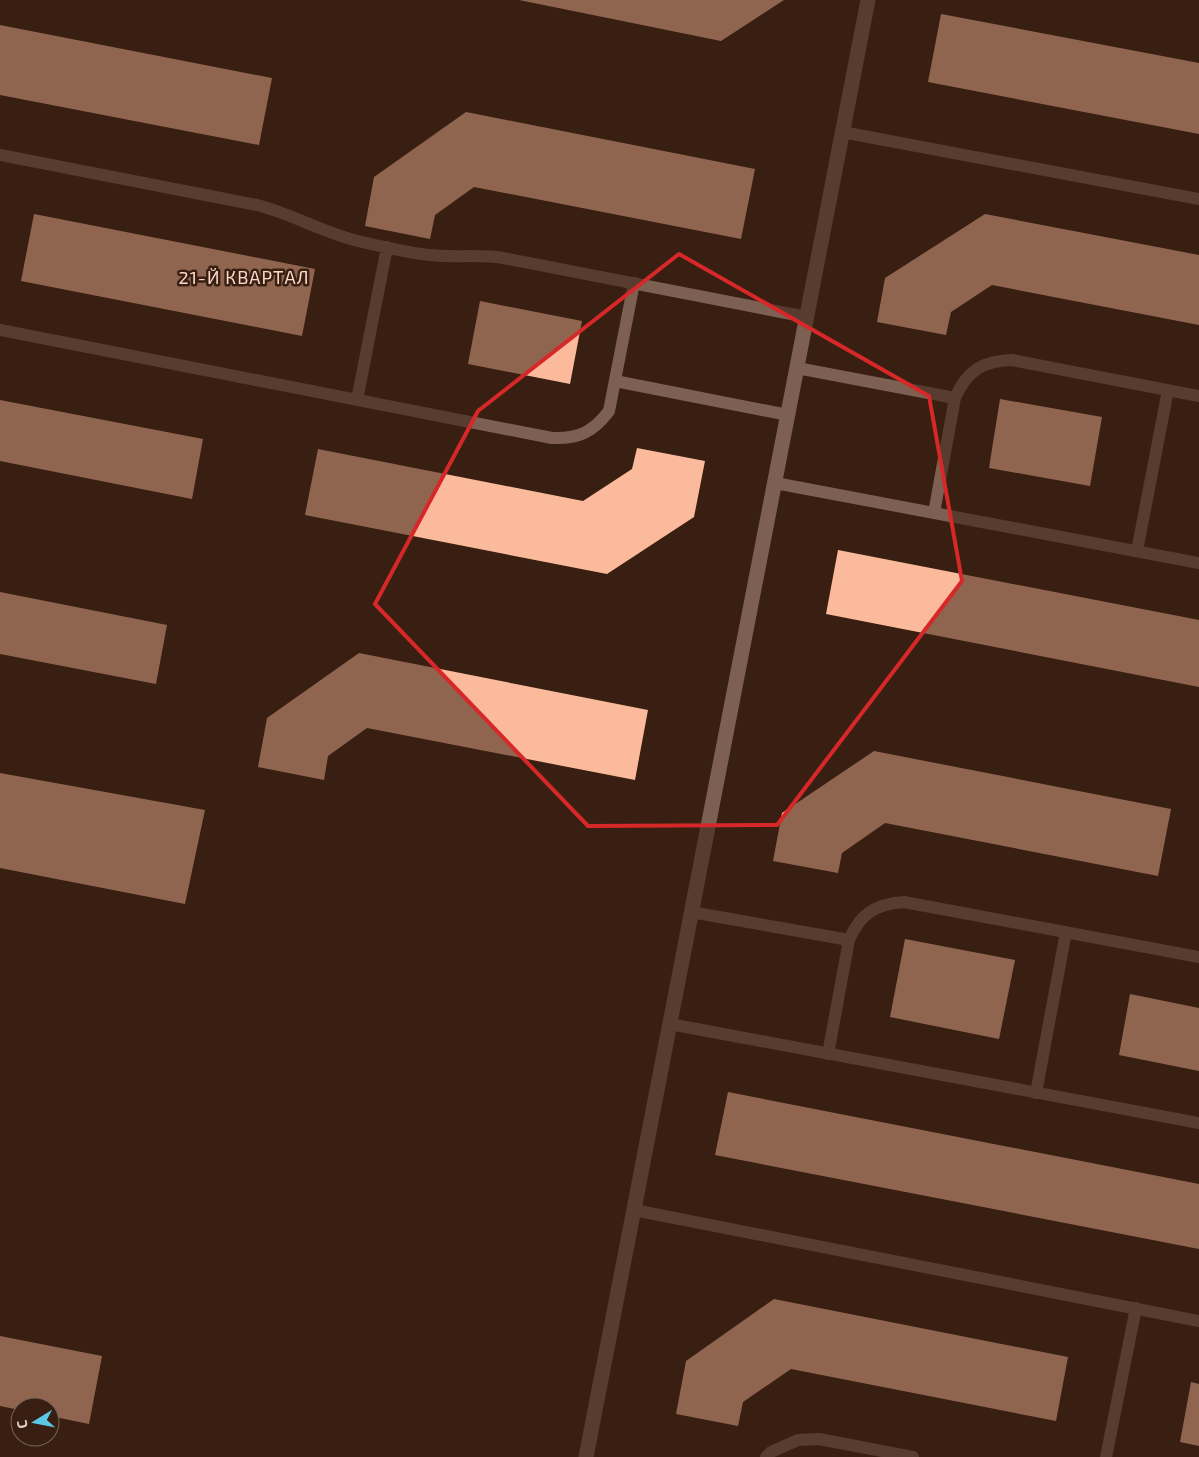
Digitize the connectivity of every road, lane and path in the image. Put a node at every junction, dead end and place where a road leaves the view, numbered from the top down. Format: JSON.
{"nodes":[{"id":1,"x":868,"y":0,"type":"edge"},
{"id":2,"x":842,"y":132,"type":"junction"},
{"id":3,"x":0,"y":155,"type":"edge"},
{"id":4,"x":1199,"y":200,"type":"edge"},
{"id":5,"x":387,"y":247,"type":"junction"},
{"id":6,"x":634,"y":283,"type":"junction"},
{"id":7,"x":807,"y":317,"type":"junction"},
{"id":8,"x":0,"y":330,"type":"edge"},
{"id":9,"x":797,"y":368,"type":"junction"},
{"id":10,"x":614,"y":381,"type":"junction"},
{"id":11,"x":1168,"y":390,"type":"junction"},
{"id":12,"x":1199,"y":396,"type":"edge"},
{"id":13,"x":955,"y":398,"type":"junction"},
{"id":14,"x":357,"y":400,"type":"junction"},
{"id":15,"x":788,"y":415,"type":"junction"},
{"id":16,"x":775,"y":482,"type":"junction"},
{"id":17,"x":934,"y":513,"type":"junction"},
{"id":18,"x":1137,"y":551,"type":"junction"},
{"id":19,"x":1199,"y":563,"type":"edge"},
{"id":20,"x":692,"y":912,"type":"junction"},
{"id":21,"x":1066,"y":932,"type":"junction"},
{"id":22,"x":849,"y":940,"type":"junction"},
{"id":23,"x":1199,"y":957,"type":"edge"},
{"id":24,"x":670,"y":1024,"type":"junction"},
{"id":25,"x":828,"y":1054,"type":"junction"},
{"id":26,"x":1036,"y":1093,"type":"junction"},
{"id":27,"x":1199,"y":1123,"type":"edge"},
{"id":28,"x":634,"y":1210,"type":"junction"},
{"id":29,"x":1136,"y":1308,"type":"junction"},
{"id":30,"x":1199,"y":1321,"type":"edge"},
{"id":31,"x":588,"y":1457,"type":"edge"},
{"id":32,"x":766,"y":1457,"type":"edge"},
{"id":33,"x":913,"y":1457,"type":"edge"},
{"id":34,"x":1106,"y":1457,"type":"edge"}],
"edges":[{"from":1,"to":2,"type":"street"},
{"from":2,"to":4,"type":"lane"},
{"from":2,"to":7,"type":"street"},
{"from":3,"to":5,"type":"lane"},
{"from":5,"to":6,"type":"lane"},
{"from":5,"to":14,"type":"lane"},
{"from":6,"to":7,"type":"lane"},
{"from":6,"to":10,"type":"lane"},
{"from":7,"to":9,"type":"street"},
{"from":8,"to":14,"type":"lane"},
{"from":9,"to":13,"type":"lane"},
{"from":9,"to":15,"type":"street"},
{"from":10,"to":14,"type":"lane"},
{"from":10,"to":15,"type":"lane"},
{"from":11,"to":12,"type":"lane"},
{"from":11,"to":13,"type":"lane"},
{"from":11,"to":18,"type":"lane"},
{"from":13,"to":17,"type":"lane"},
{"from":15,"to":16,"type":"street"},
{"from":16,"to":17,"type":"lane"},
{"from":16,"to":20,"type":"street"},
{"from":17,"to":18,"type":"lane"},
{"from":18,"to":19,"type":"lane"},
{"from":20,"to":22,"type":"lane"},
{"from":20,"to":24,"type":"street"},
{"from":21,"to":22,"type":"lane"},
{"from":21,"to":23,"type":"lane"},
{"from":21,"to":26,"type":"lane"},
{"from":22,"to":25,"type":"lane"},
{"from":24,"to":25,"type":"lane"},
{"from":24,"to":28,"type":"street"},
{"from":25,"to":26,"type":"lane"},
{"from":26,"to":27,"type":"lane"},
{"from":28,"to":29,"type":"lane"},
{"from":28,"to":31,"type":"street"},
{"from":29,"to":30,"type":"lane"},
{"from":29,"to":34,"type":"lane"},
{"from":32,"to":33,"type":"lane"}]}
